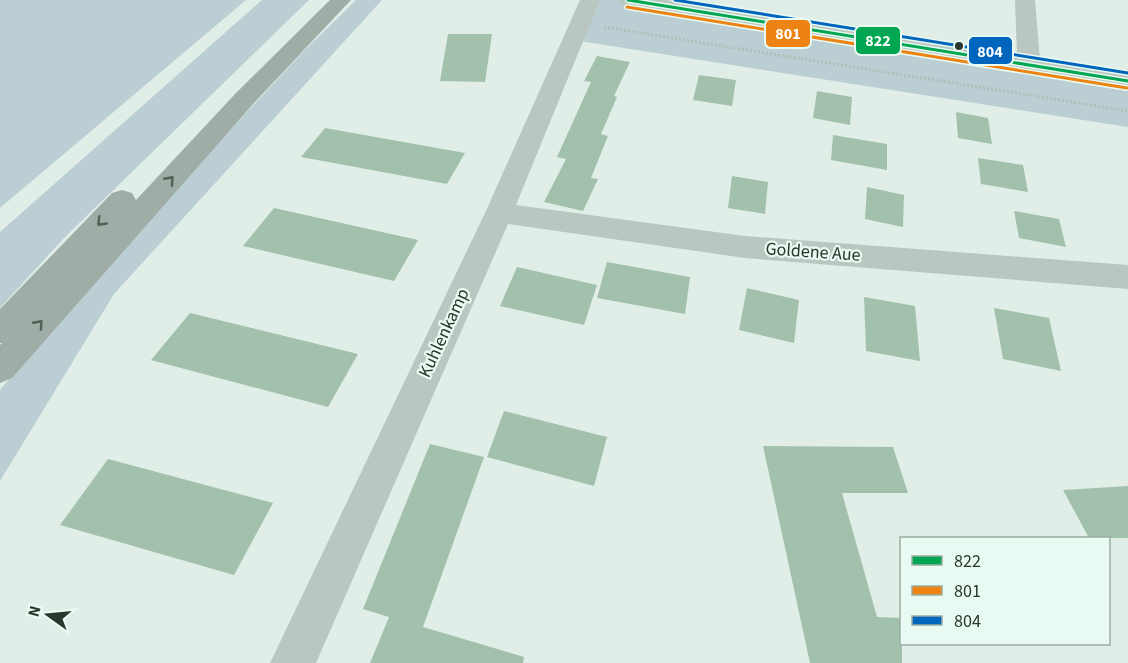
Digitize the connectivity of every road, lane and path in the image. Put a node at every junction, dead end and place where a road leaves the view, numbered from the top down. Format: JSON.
{"nodes":[{"id":1,"x":319,"y":0,"type":"edge"},
{"id":2,"x":341,"y":0,"type":"edge"},
{"id":3,"x":628,"y":0,"type":"edge"},
{"id":4,"x":1025,"y":0,"type":"edge"},
{"id":5,"x":585,"y":12,"type":"edge"},
{"id":6,"x":1029,"y":66,"type":"junction"},
{"id":7,"x":1128,"y":81,"type":"edge"},
{"id":8,"x":1128,"y":111,"type":"edge"},
{"id":9,"x":499,"y":213,"type":"junction"},
{"id":10,"x":1128,"y":277,"type":"edge"},
{"id":11,"x":0,"y":330,"type":"edge"},
{"id":12,"x":0,"y":368,"type":"edge"},
{"id":13,"x":293,"y":663,"type":"edge"}],
"edges":[{"from":1,"to":11,"type":"highway","one_way":true},
{"from":12,"to":2,"type":"highway","one_way":true},
{"from":3,"to":6,"type":"street"},
{"from":4,"to":6,"type":"street"},
{"from":5,"to":8,"type":"path"},
{"from":5,"to":9,"type":"street","name":"Kuhlenkamp"},
{"from":6,"to":7,"type":"street"},
{"from":9,"to":10,"type":"street","name":"Goldene Aue"},
{"from":9,"to":13,"type":"street","name":"Kuhlenkamp"}]}
